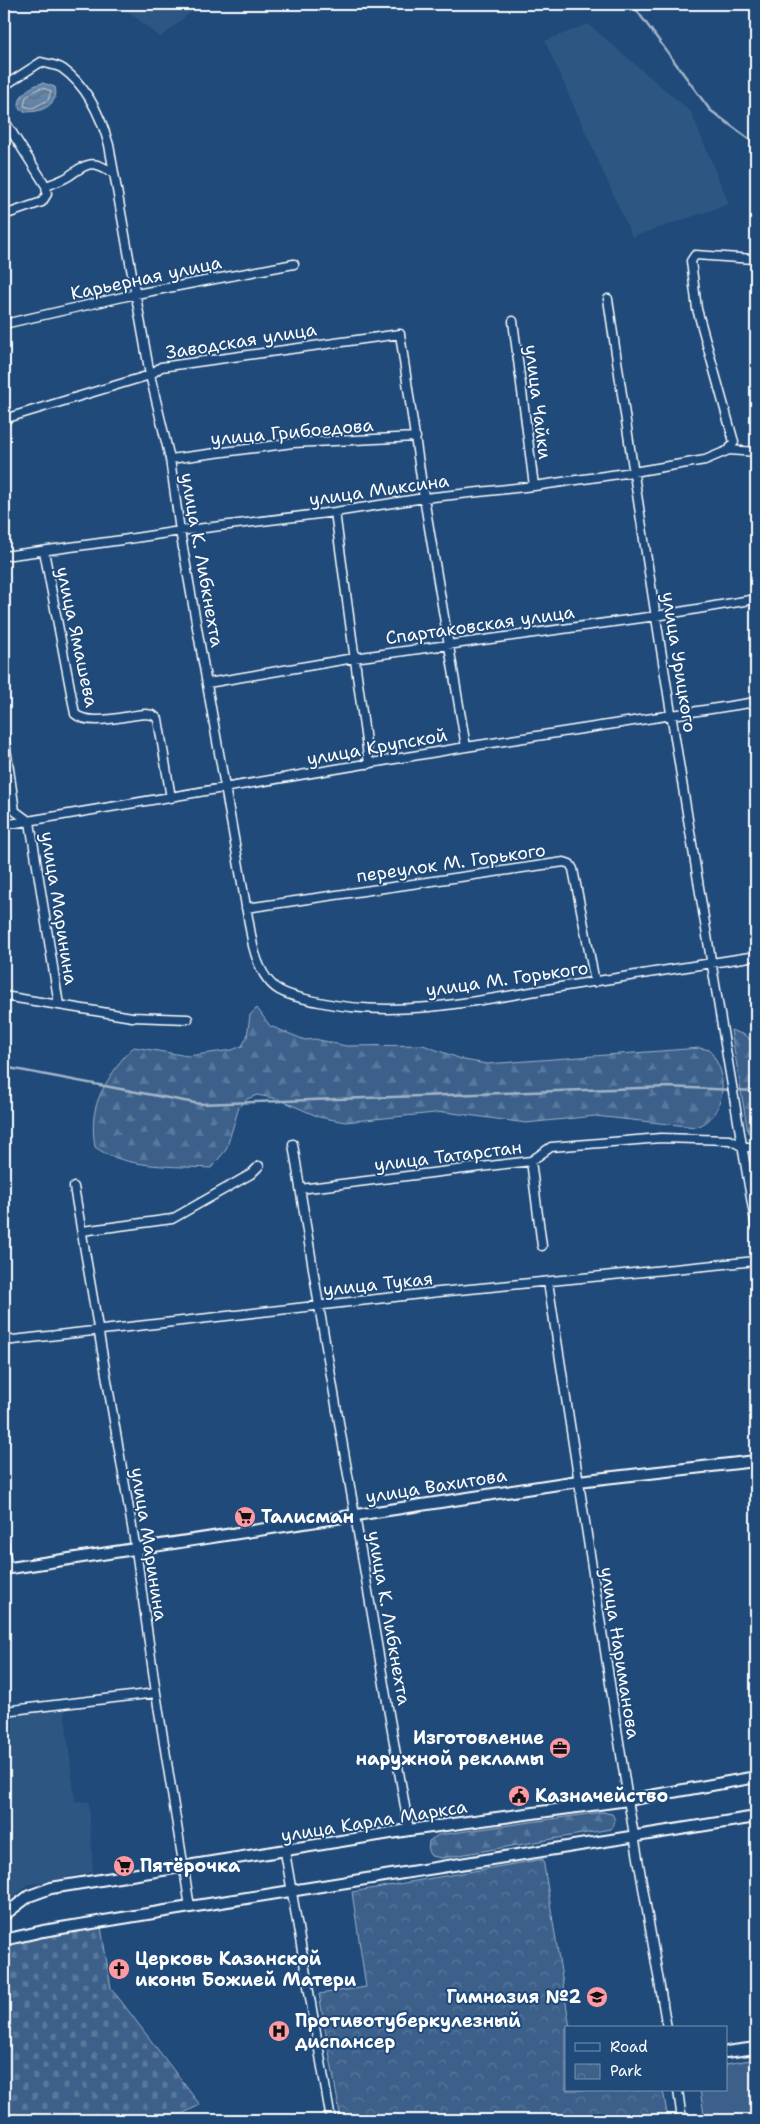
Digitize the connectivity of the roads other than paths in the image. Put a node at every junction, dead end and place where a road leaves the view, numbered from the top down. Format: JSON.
{"nodes":[{"id":1,"x":4,"y":86,"type":"edge"},
{"id":2,"x":4,"y":120,"type":"edge"},
{"id":3,"x":113,"y":173,"type":"junction"},
{"id":4,"x":46,"y":186,"type":"junction"},
{"id":5,"x":4,"y":215,"type":"edge"},
{"id":6,"x":756,"y":262,"type":"edge"},
{"id":7,"x":294,"y":264,"type":"dead end"},
{"id":8,"x":136,"y":294,"type":"junction"},
{"id":9,"x":608,"y":299,"type":"dead end"},
{"id":10,"x":513,"y":321,"type":"dead end"},
{"id":11,"x":4,"y":324,"type":"edge"},
{"id":12,"x":150,"y":375,"type":"junction"},
{"id":13,"x":4,"y":419,"type":"edge"},
{"id":14,"x":416,"y":436,"type":"junction"},
{"id":15,"x":729,"y":450,"type":"junction"},
{"id":16,"x":756,"y":452,"type":"edge"},
{"id":17,"x":170,"y":459,"type":"junction"},
{"id":18,"x":633,"y":472,"type":"junction"},
{"id":19,"x":534,"y":486,"type":"junction"},
{"id":20,"x":424,"y":498,"type":"junction"},
{"id":21,"x":335,"y":512,"type":"junction"},
{"id":22,"x":180,"y":531,"type":"junction"},
{"id":23,"x":44,"y":551,"type":"junction"},
{"id":24,"x":4,"y":556,"type":"edge"},
{"id":25,"x":756,"y":599,"type":"edge"},
{"id":26,"x":656,"y":616,"type":"junction"},
{"id":27,"x":448,"y":644,"type":"junction"},
{"id":28,"x":354,"y":658,"type":"junction"},
{"id":29,"x":208,"y":683,"type":"junction"},
{"id":30,"x":756,"y":702,"type":"edge"},
{"id":31,"x":672,"y":716,"type":"junction"},
{"id":32,"x":4,"y":734,"type":"edge"},
{"id":33,"x":466,"y":747,"type":"junction"},
{"id":34,"x":369,"y":764,"type":"junction"},
{"id":35,"x":226,"y":787,"type":"junction"},
{"id":36,"x":172,"y":798,"type":"junction"},
{"id":37,"x":30,"y":822,"type":"junction"},
{"id":38,"x":4,"y":825,"type":"edge"},
{"id":39,"x":246,"y":908,"type":"junction"},
{"id":40,"x":756,"y":956,"type":"edge"},
{"id":41,"x":711,"y":963,"type":"junction"},
{"id":42,"x":267,"y":979,"type":"joint"},
{"id":43,"x":596,"y":982,"type":"junction"},
{"id":44,"x":4,"y":996,"type":"edge"},
{"id":45,"x":60,"y":1005,"type":"junction"},
{"id":46,"x":188,"y":1020,"type":"dead end"},
{"id":47,"x":294,"y":1144,"type":"dead end"},
{"id":48,"x":756,"y":1147,"type":"edge"},
{"id":49,"x":743,"y":1148,"type":"junction"},
{"id":50,"x":531,"y":1161,"type":"junction"},
{"id":51,"x":259,"y":1166,"type":"dead end"},
{"id":52,"x":74,"y":1187,"type":"dead end"},
{"id":53,"x":300,"y":1189,"type":"junction"},
{"id":54,"x":756,"y":1226,"type":"edge"},
{"id":55,"x":82,"y":1231,"type":"junction"},
{"id":56,"x":542,"y":1246,"type":"dead end"},
{"id":57,"x":756,"y":1262,"type":"edge"},
{"id":58,"x":548,"y":1282,"type":"junction"},
{"id":59,"x":319,"y":1306,"type":"junction"},
{"id":60,"x":99,"y":1332,"type":"junction"},
{"id":61,"x":4,"y":1342,"type":"edge"},
{"id":62,"x":756,"y":1462,"type":"edge"},
{"id":63,"x":578,"y":1481,"type":"junction"},
{"id":64,"x":355,"y":1516,"type":"junction"},
{"id":65,"x":4,"y":1543,"type":"edge"},
{"id":66,"x":136,"y":1550,"type":"junction"},
{"id":67,"x":6,"y":1568,"type":"edge"},
{"id":68,"x":156,"y":1693,"type":"junction"},
{"id":69,"x":4,"y":1711,"type":"edge"},
{"id":70,"x":756,"y":1777,"type":"edge"},
{"id":71,"x":628,"y":1800,"type":"junction"},
{"id":72,"x":756,"y":1817,"type":"edge"},
{"id":73,"x":410,"y":1830,"type":"junction"},
{"id":74,"x":634,"y":1838,"type":"junction"},
{"id":75,"x":285,"y":1852,"type":"junction"},
{"id":76,"x":183,"y":1865,"type":"junction"},
{"id":77,"x":291,"y":1892,"type":"junction"},
{"id":78,"x":190,"y":1907,"type":"junction"},
{"id":79,"x":4,"y":1915,"type":"edge"},
{"id":80,"x":4,"y":1940,"type":"edge"},
{"id":81,"x":667,"y":2026,"type":"edge"},
{"id":82,"x":756,"y":2048,"type":"edge"},
{"id":83,"x":728,"y":2052,"type":"edge"},
{"id":84,"x":678,"y":2092,"type":"edge"},
{"id":85,"x":331,"y":2120,"type":"edge"},
{"id":86,"x":682,"y":2120,"type":"edge"}],
"edges":[{"from":1,"to":3,"type":"street","name":"улица К. Либкнехта"},
{"from":2,"to":4,"type":"street"},
{"from":3,"to":4,"type":"street"},
{"from":3,"to":8,"type":"street","name":"улица К. Либкнехта"},
{"from":4,"to":5,"type":"street"},
{"from":6,"to":15,"type":"street"},
{"from":7,"to":8,"type":"street","name":"Карьерная улица"},
{"from":8,"to":11,"type":"street","name":"Карьерная улица"},
{"from":8,"to":12,"type":"street","name":"улица К. Либкнехта"},
{"from":9,"to":18,"type":"street","name":"улица Урицкого"},
{"from":10,"to":19,"type":"street","name":"улица Чайки"},
{"from":12,"to":13,"type":"street","name":"Заводская улица"},
{"from":12,"to":14,"type":"street","name":"Заводская улица"},
{"from":12,"to":17,"type":"street","name":"улица К. Либкнехта"},
{"from":14,"to":17,"type":"street","name":"улица Грибоедова"},
{"from":14,"to":20,"type":"street"},
{"from":15,"to":16,"type":"street","name":"улица Миксина"},
{"from":15,"to":18,"type":"street","name":"улица Миксина"},
{"from":17,"to":22,"type":"street","name":"улица К. Либкнехта"},
{"from":18,"to":19,"type":"street","name":"улица Миксина"},
{"from":18,"to":26,"type":"street","name":"улица Урицкого"},
{"from":19,"to":20,"type":"street","name":"улица Миксина"},
{"from":20,"to":21,"type":"street","name":"улица Миксина"},
{"from":20,"to":27,"type":"street"},
{"from":21,"to":22,"type":"street","name":"улица Миксина"},
{"from":21,"to":28,"type":"street"},
{"from":22,"to":23,"type":"street","name":"улица Миксина"},
{"from":22,"to":29,"type":"street","name":"улица К. Либкнехта"},
{"from":23,"to":24,"type":"street","name":"улица Миксина"},
{"from":23,"to":36,"type":"street","name":"улица Ямашева"},
{"from":25,"to":26,"type":"street","name":"Спартаковская улица"},
{"from":26,"to":27,"type":"street","name":"Спартаковская улица"},
{"from":26,"to":31,"type":"street","name":"улица Урицкого"},
{"from":27,"to":28,"type":"street","name":"Спартаковская улица"},
{"from":27,"to":33,"type":"street"},
{"from":28,"to":29,"type":"street","name":"Спартаковская улица"},
{"from":28,"to":34,"type":"street"},
{"from":29,"to":35,"type":"street","name":"улица К. Либкнехта"},
{"from":30,"to":31,"type":"street","name":"улица Крупской"},
{"from":31,"to":33,"type":"street","name":"улица Крупской"},
{"from":31,"to":41,"type":"street","name":"улица Урицкого"},
{"from":32,"to":37,"type":"street","name":"улица Маринина"},
{"from":33,"to":34,"type":"street","name":"улица Крупской"},
{"from":34,"to":35,"type":"street","name":"улица Крупской"},
{"from":35,"to":36,"type":"street","name":"улица Крупской"},
{"from":35,"to":39,"type":"street","name":"улица К. Либкнехта"},
{"from":36,"to":37,"type":"street","name":"улица Крупской"},
{"from":37,"to":38,"type":"street","name":"улица Крупской"},
{"from":37,"to":45,"type":"street","name":"улица Маринина"},
{"from":39,"to":42,"type":"street","name":"улица К. Либкнехта"},
{"from":39,"to":43,"type":"street","name":"переулок М. Горького"},
{"from":40,"to":41,"type":"street","name":"улица М. Горького"},
{"from":41,"to":43,"type":"street","name":"улица М. Горького"},
{"from":41,"to":49,"type":"street","name":"улица Урицкого"},
{"from":42,"to":43,"type":"street","name":"улица М. Горького"},
{"from":44,"to":45,"type":"street"},
{"from":45,"to":46,"type":"street"},
{"from":47,"to":53,"type":"street","name":"улица К. Либкнехта"},
{"from":48,"to":49,"type":"street"},
{"from":49,"to":50,"type":"street","name":"улица Татарстан"},
{"from":49,"to":54,"type":"street"},
{"from":50,"to":53,"type":"street","name":"улица Татарстан"},
{"from":50,"to":56,"type":"street"},
{"from":51,"to":55,"type":"street"},
{"from":52,"to":55,"type":"street","name":"улица Маринина"},
{"from":53,"to":59,"type":"street","name":"улица К. Либкнехта"},
{"from":55,"to":60,"type":"street","name":"улица Маринина"},
{"from":57,"to":58,"type":"street","name":"улица Тукая"},
{"from":58,"to":59,"type":"street","name":"улица Тукая"},
{"from":58,"to":63,"type":"street","name":"улица Нариманова"},
{"from":59,"to":60,"type":"street","name":"улица Тукая"},
{"from":59,"to":64,"type":"street","name":"улица К. Либкнехта"},
{"from":60,"to":61,"type":"street","name":"улица Тукая"},
{"from":60,"to":66,"type":"street","name":"улица Маринина"},
{"from":62,"to":63,"type":"main road","name":"улица Вахитова"},
{"from":63,"to":64,"type":"main road","name":"улица Вахитова"},
{"from":63,"to":71,"type":"street","name":"улица Нариманова"},
{"from":64,"to":66,"type":"main road","name":"улица Вахитова"},
{"from":64,"to":73,"type":"street","name":"улица К. Либкнехта"},
{"from":65,"to":67,"type":"street"},
{"from":66,"to":67,"type":"main road","name":"улица Вахитова"},
{"from":66,"to":68,"type":"street","name":"улица Маринина"},
{"from":68,"to":69,"type":"street"},
{"from":68,"to":76,"type":"street","name":"улица Маринина"},
{"from":70,"to":71,"type":"main road","name":"улица Карла Маркса"},
{"from":71,"to":73,"type":"main road","name":"улица Карла Маркса"},
{"from":71,"to":74,"type":"street","name":"улица Нариманова"},
{"from":72,"to":74,"type":"main road"},
{"from":73,"to":75,"type":"main road","name":"улица Карла Маркса"},
{"from":74,"to":77,"type":"main road"},
{"from":74,"to":81,"type":"street","name":"улица Нариманова"},
{"from":75,"to":76,"type":"main road","name":"улица Карла Маркса"},
{"from":75,"to":77,"type":"street"},
{"from":76,"to":78,"type":"street","name":"улица Маринина"},
{"from":76,"to":79,"type":"main road","name":"улица Карла Маркса"},
{"from":77,"to":78,"type":"main road"},
{"from":77,"to":85,"type":"street"},
{"from":78,"to":80,"type":"main road"},
{"from":82,"to":83,"type":"main road"},
{"from":84,"to":86,"type":"street"}]}
